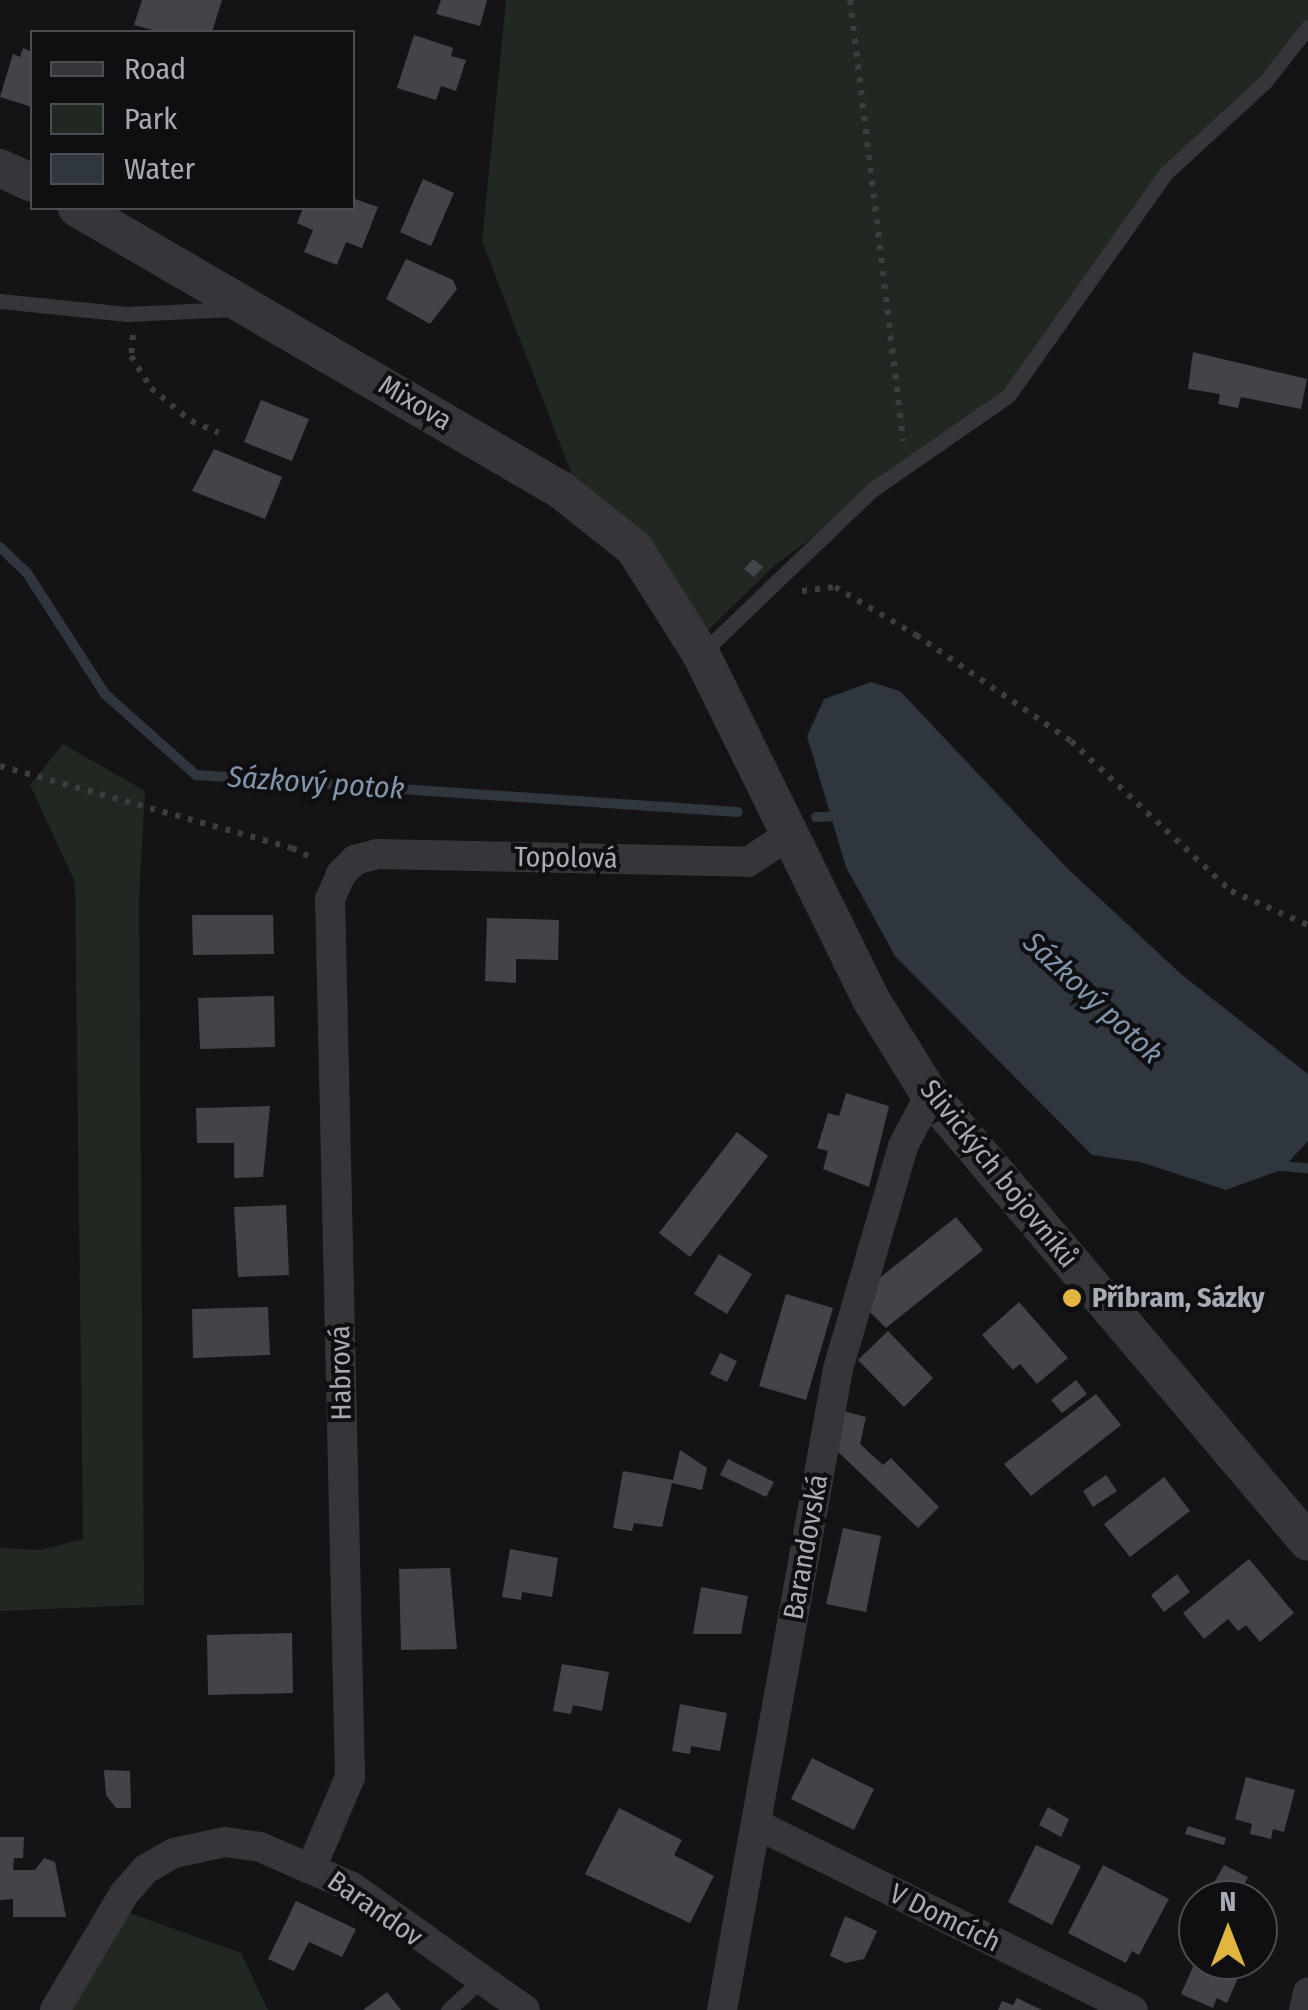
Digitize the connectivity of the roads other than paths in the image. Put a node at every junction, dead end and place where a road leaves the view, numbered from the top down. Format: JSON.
{"nodes":[{"id":1,"x":1308,"y":28,"type":"edge"},
{"id":2,"x":0,"y":168,"type":"edge"},
{"id":3,"x":30,"y":182,"type":"edge"},
{"id":4,"x":81,"y":210,"type":"edge"},
{"id":5,"x":0,"y":301,"type":"edge"},
{"id":6,"x":253,"y":306,"type":"junction"},
{"id":7,"x":702,"y":654,"type":"junction"},
{"id":8,"x":790,"y":834,"type":"junction"},
{"id":9,"x":342,"y":874,"type":"joint"},
{"id":10,"x":930,"y":1095,"type":"junction"},
{"id":11,"x":1308,"y":1542,"type":"edge"},
{"id":12,"x":758,"y":1825,"type":"junction"},
{"id":13,"x":312,"y":1866,"type":"junction"},
{"id":14,"x":480,"y":1982,"type":"junction"},
{"id":15,"x":1308,"y":1992,"type":"edge"},
{"id":16,"x":56,"y":2010,"type":"edge"},
{"id":17,"x":448,"y":2010,"type":"edge"},
{"id":18,"x":524,"y":2010,"type":"edge"},
{"id":19,"x":722,"y":2010,"type":"edge"},
{"id":20,"x":1133,"y":2010,"type":"edge"},
{"id":21,"x":1304,"y":2010,"type":"edge"}],
"edges":[{"from":1,"to":7,"type":"lane"},
{"from":2,"to":3,"type":"street"},
{"from":4,"to":6,"type":"street","name":"Mixova"},
{"from":5,"to":6,"type":"lane"},
{"from":6,"to":7,"type":"street","name":"Mixova"},
{"from":7,"to":8,"type":"street","name":"Slivických bojovníků"},
{"from":8,"to":9,"type":"street","name":"Topolová"},
{"from":8,"to":10,"type":"street","name":"Slivických bojovníků"},
{"from":9,"to":13,"type":"street","name":"Habrová"},
{"from":10,"to":11,"type":"street","name":"Slivických bojovníků"},
{"from":10,"to":12,"type":"street","name":"Barandovská"},
{"from":12,"to":19,"type":"street","name":"Barandovská"},
{"from":12,"to":20,"type":"street","name":"V Domcích"},
{"from":13,"to":14,"type":"street","name":"Barandov"},
{"from":13,"to":16,"type":"street","name":"Barandov"},
{"from":14,"to":17,"type":"lane"},
{"from":14,"to":18,"type":"street","name":"Barandov"},
{"from":15,"to":21,"type":"street"}]}
